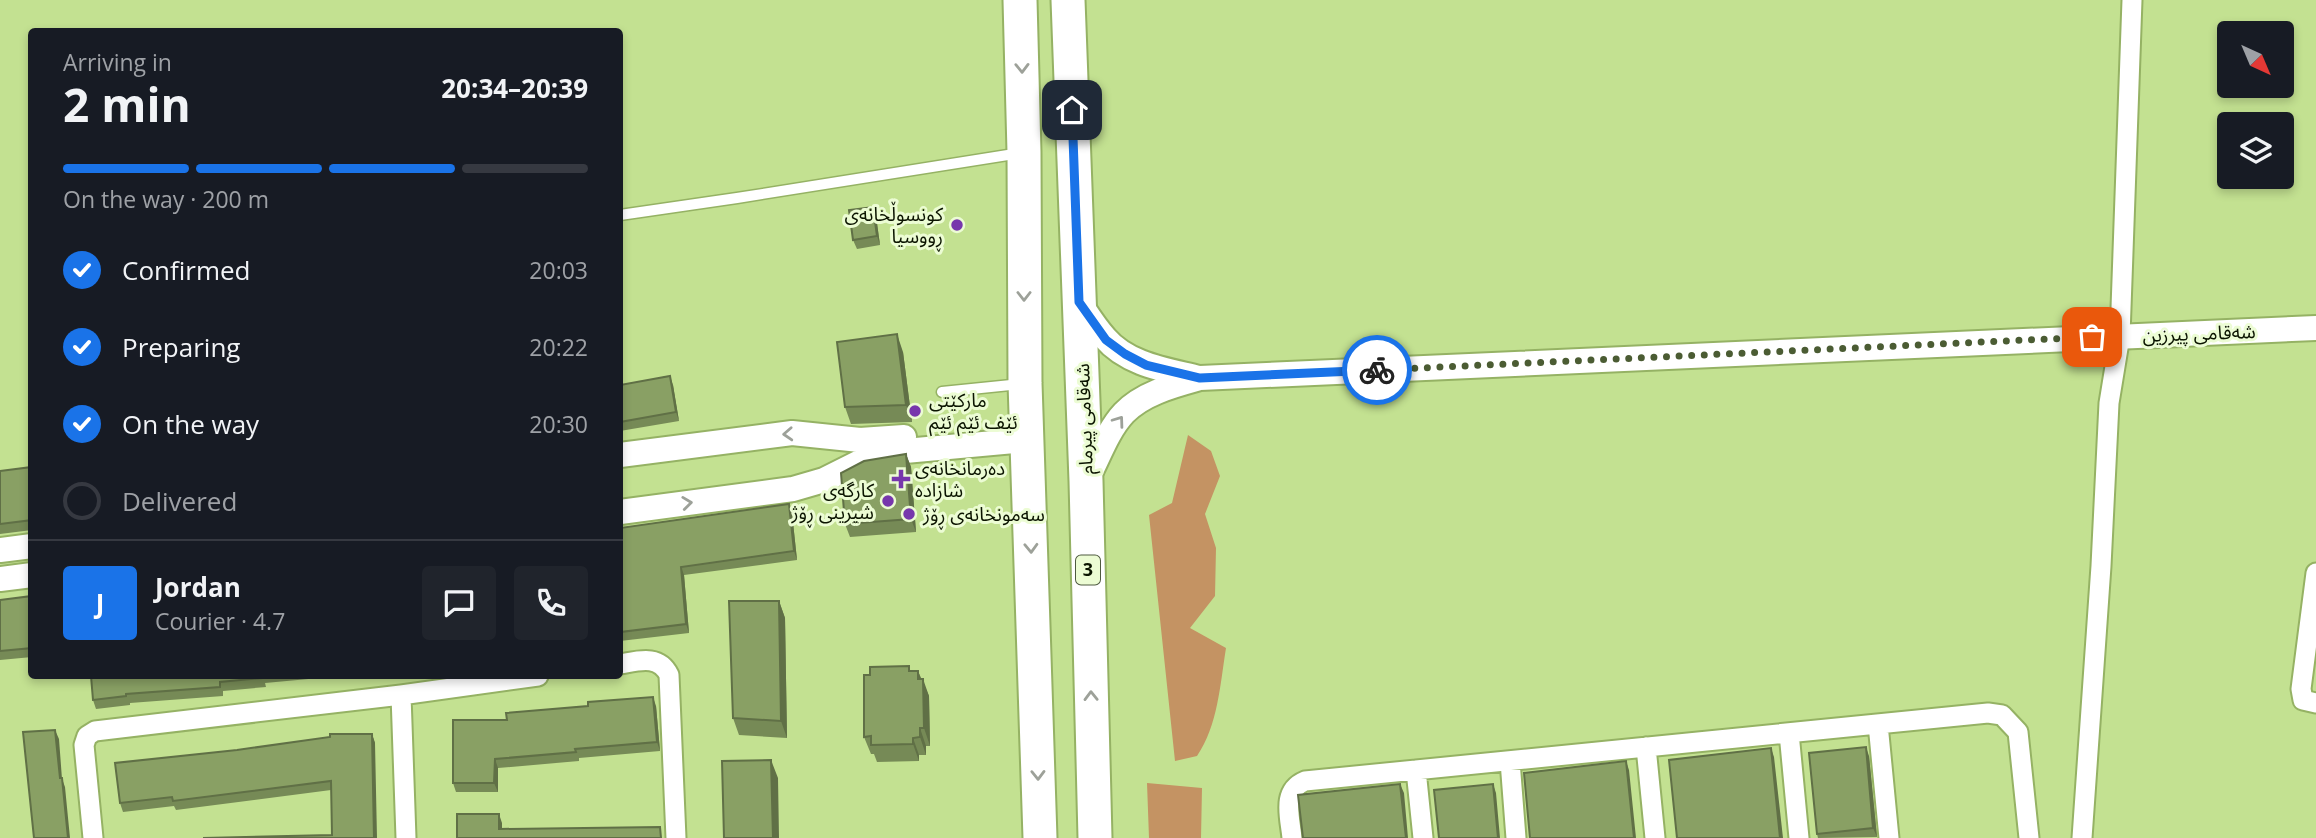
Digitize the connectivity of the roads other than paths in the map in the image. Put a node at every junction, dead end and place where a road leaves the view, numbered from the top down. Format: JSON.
{"nodes":[{"id":1,"x":1020,"y":0,"type":"edge"},
{"id":2,"x":1068,"y":0,"type":"edge"},
{"id":3,"x":2132,"y":0,"type":"edge"},
{"id":4,"x":1024,"y":152,"type":"junction"},
{"id":5,"x":623,"y":215,"type":"edge"},
{"id":6,"x":1079,"y":302,"type":"junction"},
{"id":7,"x":2316,"y":328,"type":"edge"},
{"id":8,"x":2120,"y":336,"type":"junction"},
{"id":9,"x":1200,"y":378,"type":"junction"},
{"id":10,"x":1025,"y":383,"type":"junction"},
{"id":11,"x":942,"y":392,"type":"dead end"},
{"id":12,"x":1027,"y":432,"type":"junction"},
{"id":13,"x":831,"y":438,"type":"junction"},
{"id":14,"x":879,"y":447,"type":"junction"},
{"id":15,"x":623,"y":455,"type":"edge"},
{"id":16,"x":837,"y":475,"type":"junction"},
{"id":17,"x":1086,"y":481,"type":"junction"},
{"id":18,"x":623,"y":512,"type":"edge"},
{"id":19,"x":28,"y":546,"type":"edge"},
{"id":20,"x":0,"y":550,"type":"edge"},
{"id":21,"x":2316,"y":573,"type":"edge"},
{"id":22,"x":28,"y":576,"type":"edge"},
{"id":23,"x":0,"y":579,"type":"edge"},
{"id":24,"x":623,"y":664,"type":"edge"},
{"id":25,"x":516,"y":679,"type":"edge"},
{"id":26,"x":401,"y":695,"type":"junction"},
{"id":27,"x":2316,"y":703,"type":"edge"},
{"id":28,"x":1878,"y":724,"type":"junction"},
{"id":29,"x":1789,"y":733,"type":"junction"},
{"id":30,"x":1646,"y":747,"type":"junction"},
{"id":31,"x":1510,"y":761,"type":"junction"},
{"id":32,"x":1416,"y":770,"type":"junction"},
{"id":33,"x":93,"y":838,"type":"edge"},
{"id":34,"x":406,"y":838,"type":"edge"},
{"id":35,"x":676,"y":838,"type":"edge"},
{"id":36,"x":1040,"y":838,"type":"edge"},
{"id":37,"x":1095,"y":838,"type":"edge"},
{"id":38,"x":1292,"y":838,"type":"edge"},
{"id":39,"x":1423,"y":838,"type":"edge"},
{"id":40,"x":1516,"y":838,"type":"edge"},
{"id":41,"x":1655,"y":838,"type":"edge"},
{"id":42,"x":1799,"y":838,"type":"edge"},
{"id":43,"x":1889,"y":838,"type":"edge"},
{"id":44,"x":2029,"y":838,"type":"edge"},
{"id":45,"x":2082,"y":838,"type":"edge"}],
"edges":[{"from":1,"to":4,"type":"highway","one_way":true},
{"from":2,"to":6,"type":"highway","name":"شەقامی پیرمام","number":"3"},
{"from":3,"to":8,"type":"street"},
{"from":4,"to":5,"type":"lane"},
{"from":4,"to":10,"type":"highway","one_way":true},
{"from":6,"to":9,"type":"street"},
{"from":6,"to":17,"type":"highway","name":"شەقامی پیرمام","number":"3"},
{"from":7,"to":8,"type":"street","name":"شەقامی پیرزین"},
{"from":8,"to":9,"type":"street","name":"شەقامی پیرزین"},
{"from":8,"to":45,"type":"street"},
{"from":17,"to":9,"type":"street","one_way":true},
{"from":10,"to":11,"type":"lane"},
{"from":10,"to":12,"type":"highway"},
{"from":12,"to":14,"type":"street"},
{"from":12,"to":36,"type":"highway","one_way":true},
{"from":13,"to":14,"type":"street"},
{"from":13,"to":15,"type":"street","one_way":true},
{"from":13,"to":16,"type":"street"},
{"from":14,"to":16,"type":"street"},
{"from":18,"to":16,"type":"street","one_way":true},
{"from":37,"to":17,"type":"highway","name":"شەقامی پیرمام","number":"3","one_way":true},
{"from":19,"to":20,"type":"street"},
{"from":21,"to":27,"type":"street"},
{"from":22,"to":23,"type":"street"},
{"from":24,"to":35,"type":"street"},
{"from":25,"to":26,"type":"street"},
{"from":26,"to":33,"type":"street"},
{"from":26,"to":34,"type":"street"},
{"from":28,"to":29,"type":"street"},
{"from":28,"to":43,"type":"street"},
{"from":28,"to":44,"type":"street"},
{"from":29,"to":30,"type":"street"},
{"from":29,"to":42,"type":"street"},
{"from":30,"to":31,"type":"street"},
{"from":30,"to":41,"type":"street"},
{"from":31,"to":32,"type":"street"},
{"from":31,"to":40,"type":"street"},
{"from":32,"to":38,"type":"street"},
{"from":32,"to":39,"type":"street"}]}
